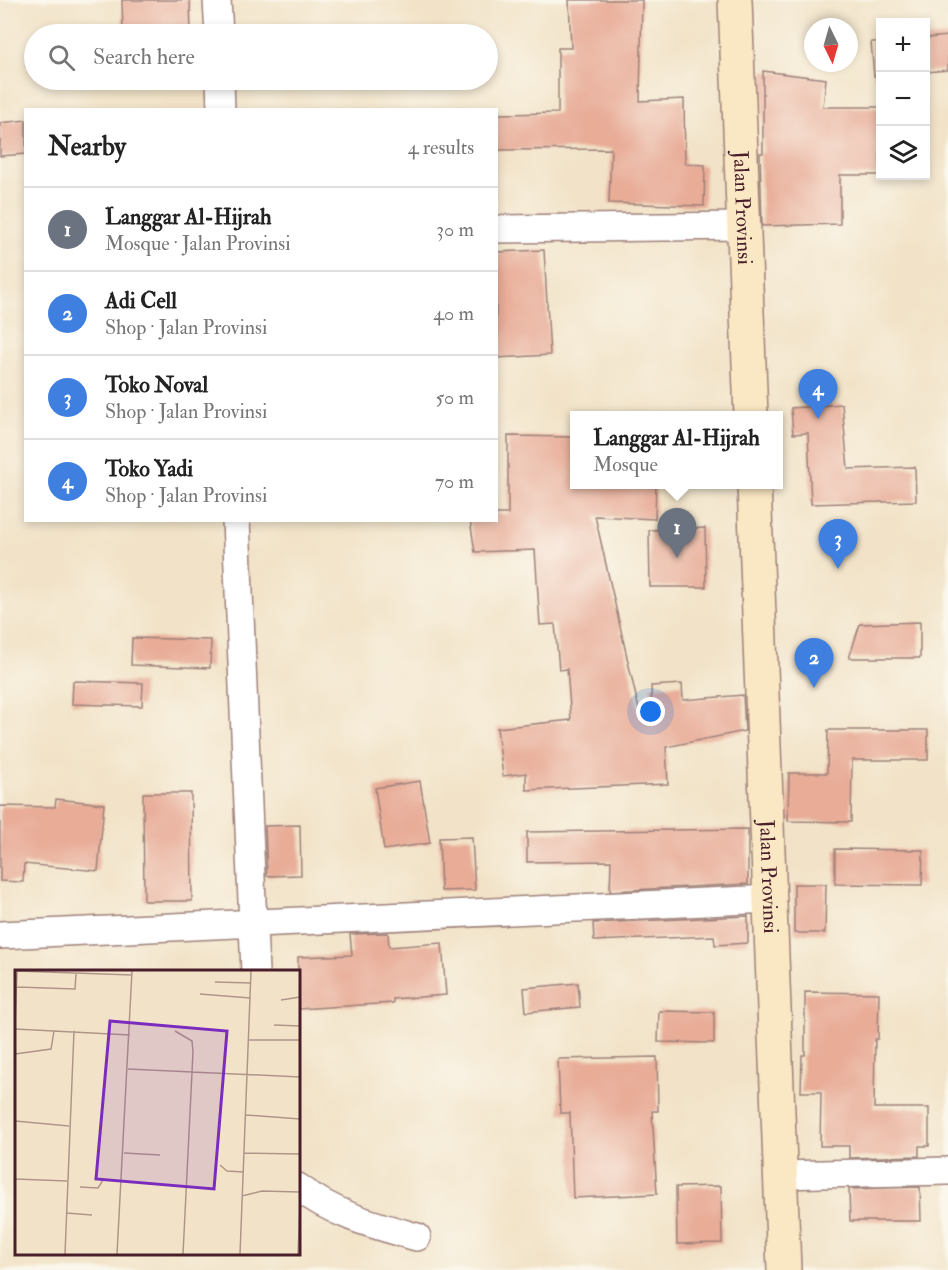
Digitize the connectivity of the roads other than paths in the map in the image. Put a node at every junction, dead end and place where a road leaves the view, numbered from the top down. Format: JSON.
{"nodes":[{"id":1,"x":218,"y":0,"type":"edge"},
{"id":2,"x":735,"y":0,"type":"edge"},
{"id":3,"x":219,"y":24,"type":"edge"},
{"id":4,"x":220,"y":90,"type":"edge"},
{"id":5,"x":221,"y":108,"type":"edge"},
{"id":6,"x":744,"y":226,"type":"junction"},
{"id":7,"x":498,"y":229,"type":"edge"},
{"id":8,"x":751,"y":411,"type":"edge"},
{"id":9,"x":754,"y":489,"type":"edge"},
{"id":10,"x":236,"y":522,"type":"edge"},
{"id":11,"x":771,"y":899,"type":"junction"},
{"id":12,"x":253,"y":924,"type":"junction"},
{"id":13,"x":0,"y":935,"type":"edge"},
{"id":14,"x":255,"y":970,"type":"edge"},
{"id":15,"x":948,"y":1171,"type":"edge"},
{"id":16,"x":780,"y":1174,"type":"junction"},
{"id":17,"x":300,"y":1189,"type":"edge"},
{"id":18,"x":417,"y":1237,"type":"dead end"},
{"id":19,"x":784,"y":1270,"type":"edge"}],
"edges":[{"from":1,"to":3,"type":"street"},
{"from":2,"to":6,"type":"main road","name":"Jalan Provinsi"},
{"from":4,"to":5,"type":"street"},
{"from":6,"to":7,"type":"street"},
{"from":6,"to":8,"type":"main road","name":"Jalan Provinsi"},
{"from":9,"to":11,"type":"main road","name":"Jalan Provinsi"},
{"from":10,"to":12,"type":"street"},
{"from":11,"to":12,"type":"street"},
{"from":11,"to":16,"type":"main road","name":"Jalan Provinsi"},
{"from":12,"to":13,"type":"street"},
{"from":12,"to":14,"type":"street"},
{"from":15,"to":16,"type":"street"},
{"from":16,"to":19,"type":"main road","name":"Jalan Provinsi"},
{"from":17,"to":18,"type":"street"}]}
